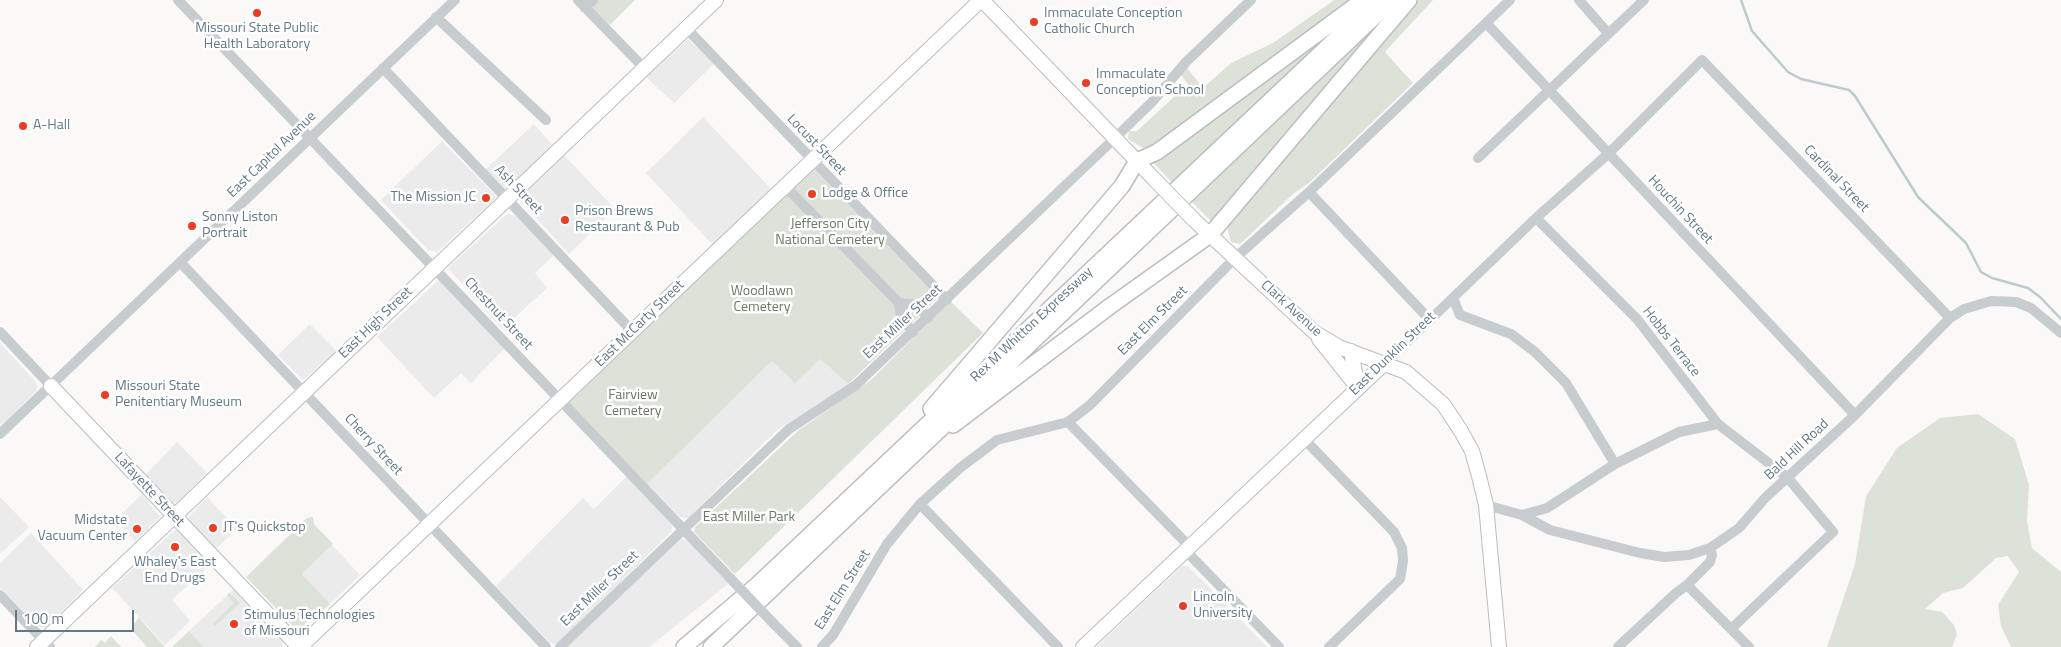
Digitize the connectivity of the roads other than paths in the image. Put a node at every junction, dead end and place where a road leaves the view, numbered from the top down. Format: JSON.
{"nodes":[{"id":1,"x":178,"y":0,"type":"edge"},
{"id":2,"x":455,"y":0,"type":"edge"},
{"id":3,"x":594,"y":0,"type":"edge"},
{"id":4,"x":982,"y":0,"type":"edge"},
{"id":5,"x":1251,"y":0,"type":"edge"},
{"id":6,"x":1363,"y":0,"type":"edge"},
{"id":7,"x":1377,"y":0,"type":"edge"},
{"id":8,"x":1392,"y":0,"type":"edge"},
{"id":9,"x":1409,"y":0,"type":"edge"},
{"id":10,"x":1510,"y":0,"type":"edge"},
{"id":11,"x":1579,"y":0,"type":"edge"},
{"id":12,"x":1644,"y":0,"type":"edge"},
{"id":13,"x":711,"y":2,"type":"edge"},
{"id":14,"x":582,"y":4,"type":"edge"},
{"id":15,"x":436,"y":17,"type":"junction"},
{"id":16,"x":1486,"y":23,"type":"junction"},
{"id":17,"x":687,"y":29,"type":"junction"},
{"id":18,"x":1608,"y":32,"type":"junction"},
{"id":19,"x":1702,"y":60,"type":"joint"},
{"id":20,"x":383,"y":68,"type":"junction"},
{"id":21,"x":644,"y":68,"type":"junction"},
{"id":22,"x":1548,"y":89,"type":"junction"},
{"id":23,"x":546,"y":120,"type":"dead end"},
{"id":24,"x":311,"y":137,"type":"junction"},
{"id":25,"x":1115,"y":138,"type":"junction"},
{"id":26,"x":1608,"y":154,"type":"junction"},
{"id":27,"x":1478,"y":158,"type":"dead end"},
{"id":28,"x":812,"y":161,"type":"junction"},
{"id":29,"x":1137,"y":161,"type":"junction"},
{"id":30,"x":785,"y":186,"type":"junction"},
{"id":31,"x":1309,"y":192,"type":"junction"},
{"id":32,"x":506,"y":199,"type":"junction"},
{"id":33,"x":1536,"y":218,"type":"junction"},
{"id":34,"x":1210,"y":235,"type":"junction"},
{"id":35,"x":1236,"y":258,"type":"junction"},
{"id":36,"x":180,"y":262,"type":"junction"},
{"id":37,"x":434,"y":267,"type":"junction"},
{"id":38,"x":1452,"y":298,"type":"junction"},
{"id":39,"x":947,"y":300,"type":"junction"},
{"id":40,"x":899,"y":303,"type":"junction"},
{"id":41,"x":1460,"y":315,"type":"junction"},
{"id":42,"x":1433,"y":317,"type":"junction"},
{"id":43,"x":928,"y":318,"type":"junction"},
{"id":44,"x":1950,"y":318,"type":"junction"},
{"id":45,"x":632,"y":331,"type":"junction"},
{"id":46,"x":0,"y":332,"type":"edge"},
{"id":47,"x":913,"y":332,"type":"junction"},
{"id":48,"x":1314,"y":332,"type":"junction"},
{"id":49,"x":2061,"y":333,"type":"edge"},
{"id":50,"x":1351,"y":351,"type":"junction"},
{"id":51,"x":1384,"y":363,"type":"junction"},
{"id":52,"x":51,"y":386,"type":"junction"},
{"id":53,"x":1358,"y":388,"type":"junction"},
{"id":54,"x":305,"y":392,"type":"junction"},
{"id":55,"x":560,"y":400,"type":"junction"},
{"id":56,"x":1855,"y":415,"type":"junction"},
{"id":57,"x":1068,"y":422,"type":"junction"},
{"id":58,"x":1718,"y":424,"type":"junction"},
{"id":59,"x":0,"y":434,"type":"edge"},
{"id":60,"x":1304,"y":439,"type":"junction"},
{"id":61,"x":924,"y":443,"type":"junction"},
{"id":62,"x":894,"y":455,"type":"junction"},
{"id":63,"x":1616,"y":464,"type":"junction"},
{"id":64,"x":1788,"y":478,"type":"junction"},
{"id":65,"x":920,"y":504,"type":"junction"},
{"id":66,"x":1486,"y":505,"type":"junction"},
{"id":67,"x":1522,"y":515,"type":"junction"},
{"id":68,"x":175,"y":516,"type":"junction"},
{"id":69,"x":429,"y":524,"type":"junction"},
{"id":70,"x":683,"y":529,"type":"junction"},
{"id":71,"x":1710,"y":548,"type":"junction"},
{"id":72,"x":1188,"y":549,"type":"junction"},
{"id":73,"x":1688,"y":585,"type":"junction"},
{"id":74,"x":0,"y":595,"type":"edge"},
{"id":75,"x":1731,"y":629,"type":"junction"},
{"id":76,"x":43,"y":645,"type":"edge"},
{"id":77,"x":300,"y":647,"type":"edge"},
{"id":78,"x":546,"y":647,"type":"edge"},
{"id":79,"x":560,"y":647,"type":"edge"},
{"id":80,"x":684,"y":647,"type":"edge"},
{"id":81,"x":711,"y":647,"type":"edge"},
{"id":82,"x":797,"y":647,"type":"edge"},
{"id":83,"x":822,"y":647,"type":"edge"},
{"id":84,"x":1058,"y":647,"type":"edge"},
{"id":85,"x":1083,"y":647,"type":"edge"},
{"id":86,"x":1279,"y":647,"type":"edge"},
{"id":87,"x":1330,"y":647,"type":"edge"},
{"id":88,"x":1499,"y":647,"type":"edge"},
{"id":89,"x":1618,"y":647,"type":"edge"},
{"id":90,"x":1749,"y":647,"type":"edge"}],
"edges":[{"from":1,"to":24,"type":"street","name":"Chestnut Street"},
{"from":2,"to":15,"type":"street","name":"East Capitol Avenue"},
{"from":3,"to":14,"type":"street"},
{"from":4,"to":25,"type":"main road","name":"Clark Avenue"},
{"from":4,"to":28,"type":"main road","name":"East McCarty Street"},
{"from":5,"to":25,"type":"street","name":"East Miller Street"},
{"from":6,"to":29,"type":"highway"},
{"from":7,"to":62,"type":"highway","name":"Rex M Whitton Expressway"},
{"from":8,"to":61,"type":"highway","name":"Rex M Whitton Expressway"},
{"from":9,"to":34,"type":"highway"},
{"from":10,"to":16,"type":"street","name":"East Elm Street"},
{"from":11,"to":18,"type":"street"},
{"from":12,"to":18,"type":"street"},
{"from":13,"to":17,"type":"main road","name":"East High Street"},
{"from":14,"to":21,"type":"street"},
{"from":15,"to":20,"type":"street","name":"East Capitol Avenue"},
{"from":15,"to":23,"type":"street"},
{"from":16,"to":22,"type":"street","name":"Houchin Street"},
{"from":16,"to":31,"type":"street","name":"East Elm Street"},
{"from":17,"to":21,"type":"main road","name":"East High Street"},
{"from":17,"to":28,"type":"street","name":"Locust Street"},
{"from":18,"to":22,"type":"street"},
{"from":19,"to":26,"type":"street","name":"East Dunklin Street"},
{"from":19,"to":44,"type":"street","name":"Cardinal Street"},
{"from":20,"to":24,"type":"street","name":"East Capitol Avenue"},
{"from":20,"to":32,"type":"street","name":"Ash Street"},
{"from":21,"to":32,"type":"main road","name":"East High Street"},
{"from":22,"to":26,"type":"street","name":"Houchin Street"},
{"from":22,"to":27,"type":"street"},
{"from":24,"to":36,"type":"street","name":"East Capitol Avenue"},
{"from":24,"to":37,"type":"street","name":"Chestnut Street"},
{"from":25,"to":29,"type":"main road","name":"Clark Avenue"},
{"from":25,"to":39,"type":"street","name":"East Miller Street"},
{"from":26,"to":33,"type":"street","name":"East Dunklin Street"},
{"from":26,"to":56,"type":"street","name":"Houchin Street"},
{"from":28,"to":30,"type":"main road","name":"East McCarty Street"},
{"from":28,"to":39,"type":"street","name":"Locust Street"},
{"from":29,"to":34,"type":"main road","name":"Clark Avenue","bridge":true},
{"from":29,"to":62,"type":"highway"},
{"from":30,"to":40,"type":"street"},
{"from":30,"to":45,"type":"main road","name":"East McCarty Street"},
{"from":31,"to":35,"type":"street","name":"East Elm Street"},
{"from":31,"to":42,"type":"street"},
{"from":32,"to":37,"type":"main road","name":"East High Street"},
{"from":32,"to":45,"type":"street","name":"Ash Street"},
{"from":33,"to":38,"type":"street","name":"East Dunklin Street"},
{"from":33,"to":58,"type":"street","name":"Hobbs Terrace"},
{"from":34,"to":35,"type":"main road","name":"Clark Avenue"},
{"from":34,"to":61,"type":"highway"},
{"from":35,"to":48,"type":"main road","name":"Clark Avenue"},
{"from":35,"to":57,"type":"street","name":"East Elm Street"},
{"from":36,"to":52,"type":"street","name":"East Capitol Avenue"},
{"from":36,"to":54,"type":"street","name":"Cherry Street"},
{"from":37,"to":54,"type":"main road","name":"East High Street"},
{"from":37,"to":55,"type":"street","name":"Chestnut Street"},
{"from":38,"to":41,"type":"street"},
{"from":38,"to":42,"type":"street","name":"East Dunklin Street"},
{"from":39,"to":43,"type":"street","name":"East Miller Street"},
{"from":40,"to":43,"type":"street"},
{"from":40,"to":47,"type":"street"},
{"from":41,"to":42,"type":"street"},
{"from":41,"to":63,"type":"street"},
{"from":42,"to":51,"type":"street","name":"East Dunklin Street"},
{"from":43,"to":47,"type":"street","name":"East Miller Street"},
{"from":44,"to":49,"type":"street","name":"Bald Hill Road"},
{"from":44,"to":56,"type":"street","name":"Bald Hill Road"},
{"from":45,"to":55,"type":"main road","name":"East McCarty Street"},
{"from":46,"to":52,"type":"street","name":"Lafayette Street"},
{"from":47,"to":70,"type":"street","name":"East Miller Street"},
{"from":48,"to":50,"type":"main road","name":"Clark Avenue"},
{"from":48,"to":53,"type":"main road"},
{"from":50,"to":51,"type":"main road","name":"Clark Avenue"},
{"from":50,"to":53,"type":"main road"},
{"from":51,"to":53,"type":"main road","name":"East Dunklin Street"},
{"from":51,"to":66,"type":"main road","name":"Clark Avenue"},
{"from":52,"to":59,"type":"street","name":"East Capitol Avenue"},
{"from":52,"to":68,"type":"main road","name":"Lafayette Street"},
{"from":53,"to":60,"type":"main road","name":"East Dunklin Street"},
{"from":54,"to":68,"type":"main road","name":"East High Street"},
{"from":54,"to":69,"type":"street","name":"Cherry Street"},
{"from":55,"to":69,"type":"main road","name":"East McCarty Street"},
{"from":55,"to":70,"type":"street","name":"Chestnut Street"},
{"from":56,"to":64,"type":"street","name":"Bald Hill Road"},
{"from":57,"to":65,"type":"street","name":"East Elm Street"},
{"from":57,"to":72,"type":"street"},
{"from":58,"to":63,"type":"street"},
{"from":58,"to":64,"type":"street","name":"Hobbs Terrace"},
{"from":60,"to":72,"type":"main road","name":"East Dunklin Street"},
{"from":60,"to":87,"type":"street"},
{"from":61,"to":81,"type":"highway","name":"Rex M Whitton Expressway"},
{"from":62,"to":80,"type":"highway","name":"Rex M Whitton Expressway"},
{"from":63,"to":67,"type":"street"},
{"from":64,"to":71,"type":"street","name":"Bald Hill Road"},
{"from":64,"to":75,"type":"street","name":"Hobbs Terrace"},
{"from":65,"to":83,"type":"street","name":"East Elm Street"},
{"from":65,"to":84,"type":"street"},
{"from":66,"to":67,"type":"street","name":"Bald Hill Road"},
{"from":66,"to":88,"type":"main road","name":"Clark Avenue"},
{"from":67,"to":71,"type":"street","name":"Bald Hill Road"},
{"from":68,"to":76,"type":"main road","name":"East High Street"},
{"from":68,"to":77,"type":"main road","name":"Lafayette Street"},
{"from":69,"to":77,"type":"main road","name":"East McCarty Street"},
{"from":69,"to":78,"type":"street","name":"Cherry Street"},
{"from":70,"to":79,"type":"street","name":"East Miller Street"},
{"from":70,"to":82,"type":"street","name":"Chestnut Street","bridge":true},
{"from":71,"to":73,"type":"street"},
{"from":72,"to":85,"type":"main road","name":"East Dunklin Street"},
{"from":72,"to":86,"type":"street"},
{"from":73,"to":75,"type":"street"},
{"from":73,"to":89,"type":"street"},
{"from":74,"to":76,"type":"street"},
{"from":75,"to":90,"type":"street"}]}
